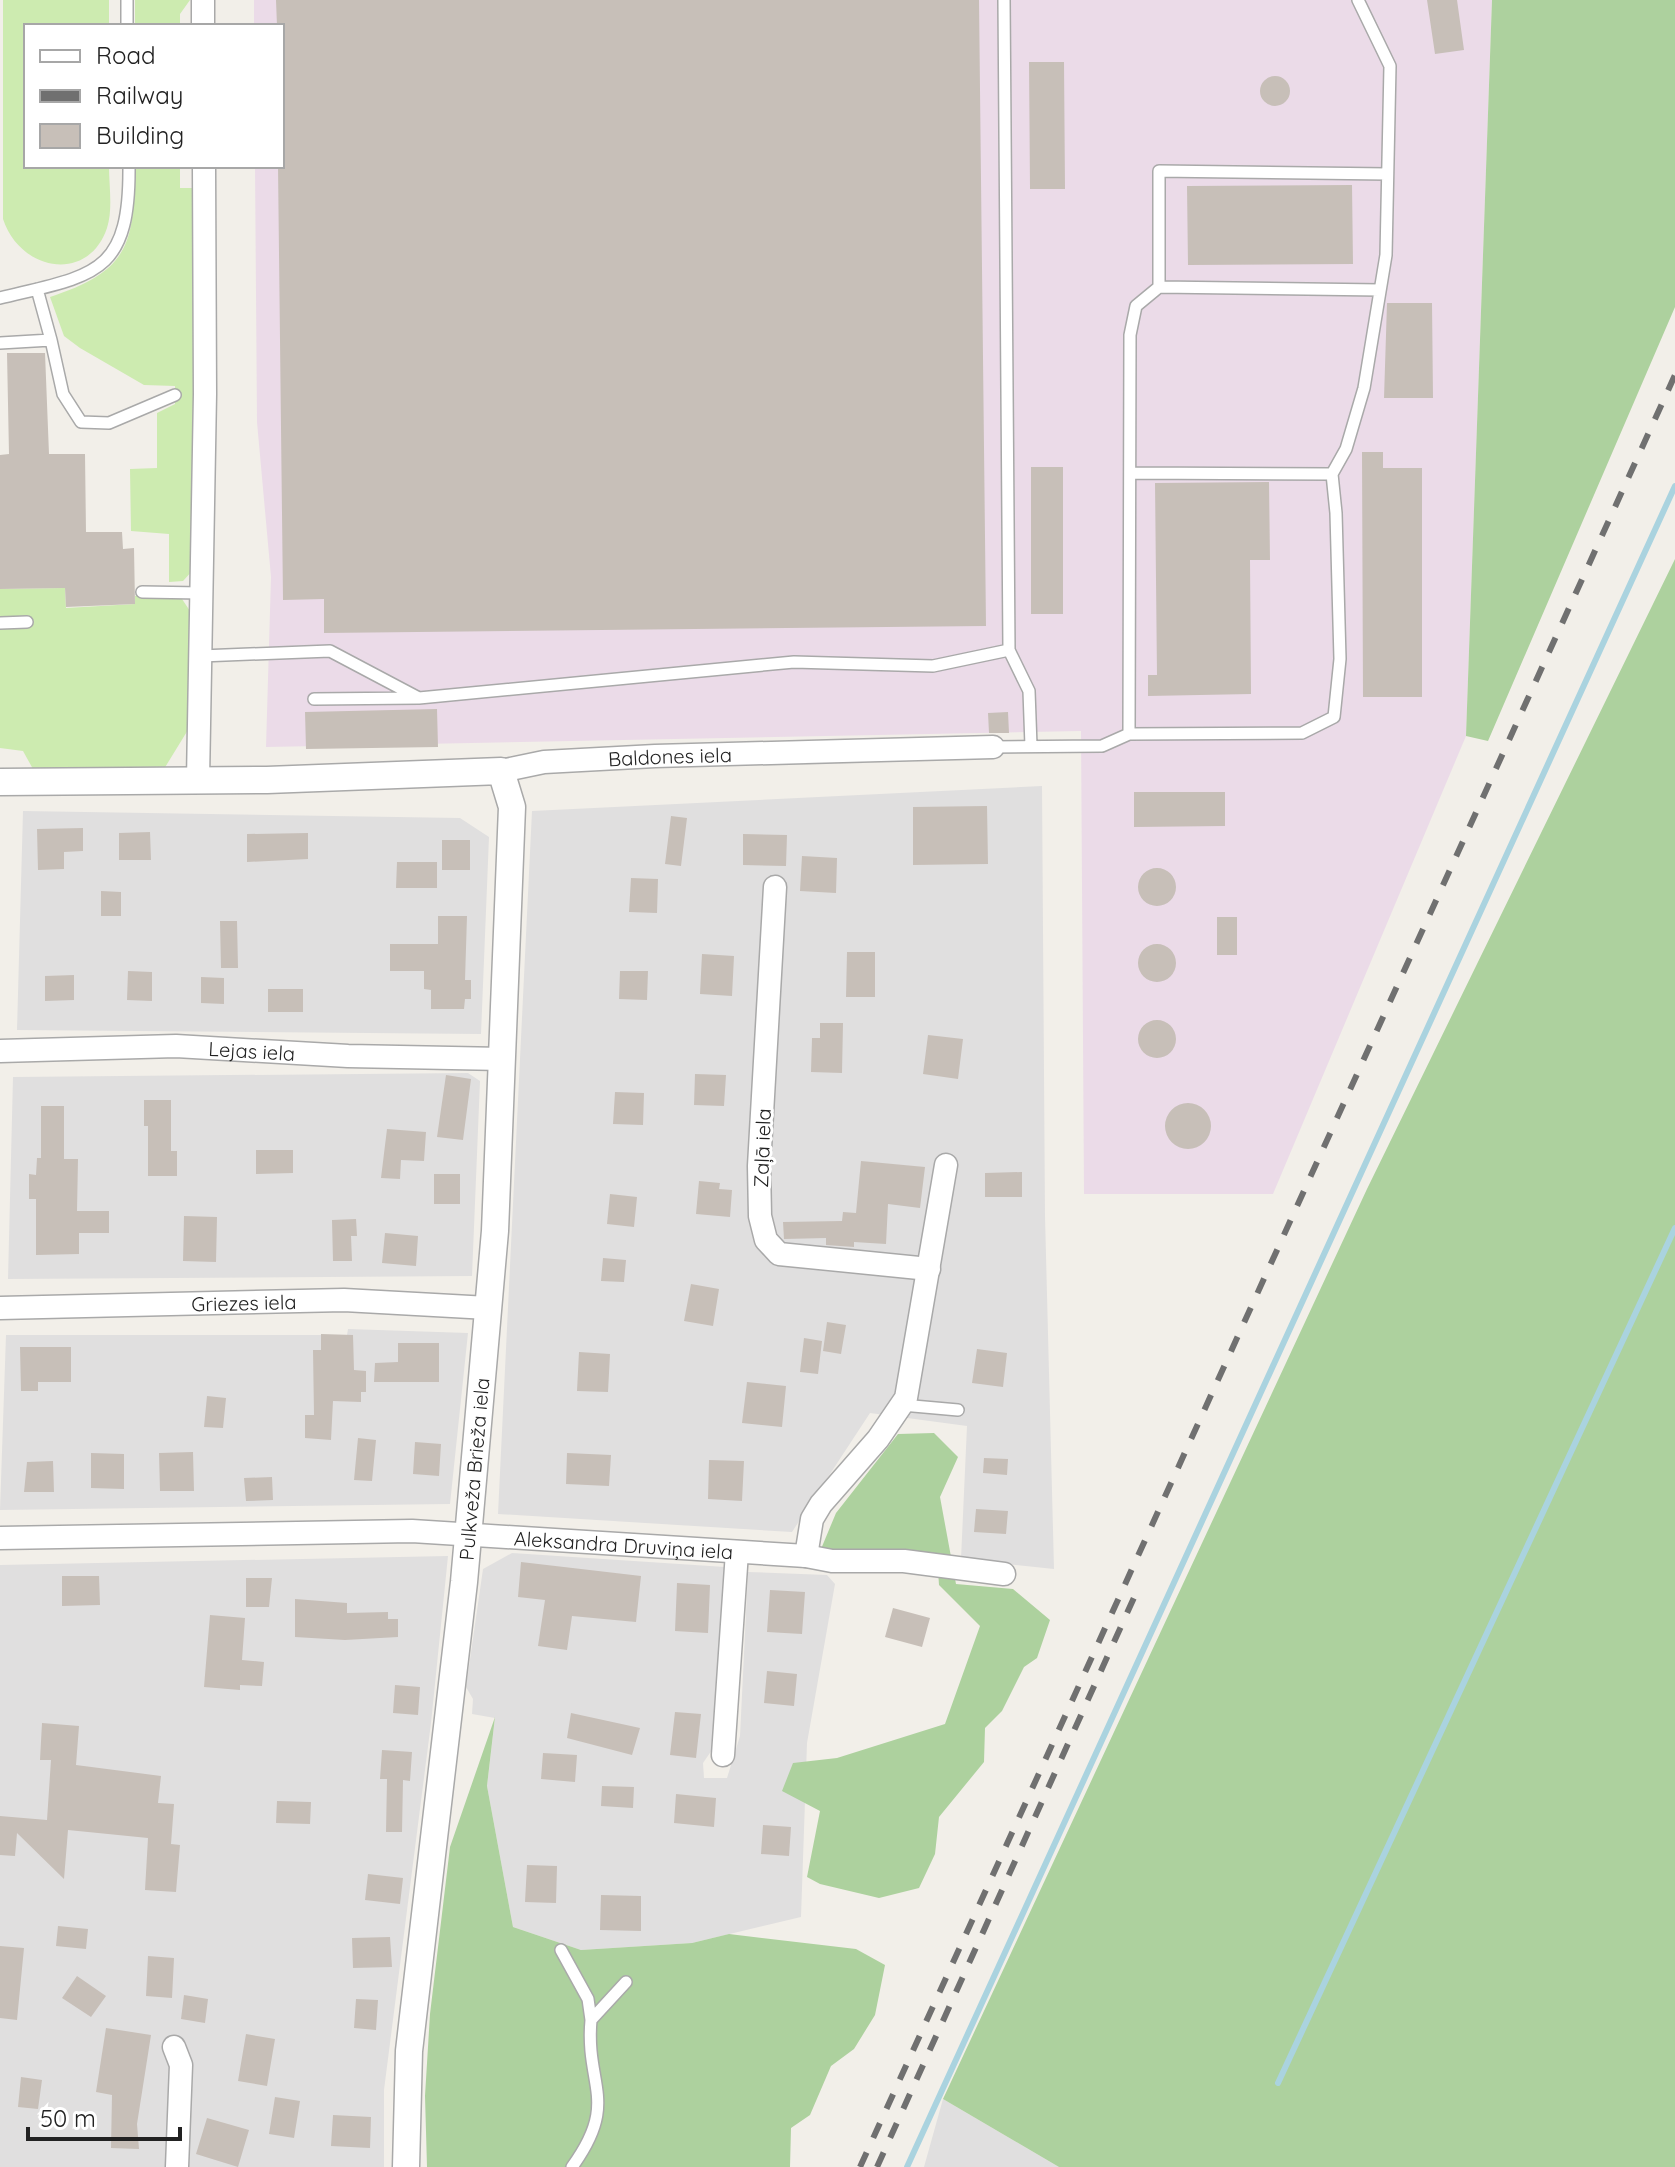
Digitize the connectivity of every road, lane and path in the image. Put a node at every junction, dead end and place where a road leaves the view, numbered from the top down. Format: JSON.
{"nodes":[{"id":1,"x":127,"y":0,"type":"edge"},
{"id":2,"x":203,"y":0,"type":"edge"},
{"id":3,"x":1004,"y":0,"type":"edge"},
{"id":4,"x":1358,"y":0,"type":"edge"},
{"id":5,"x":127,"y":24,"type":"edge"},
{"id":6,"x":203,"y":24,"type":"edge"},
{"id":7,"x":129,"y":168,"type":"edge"},
{"id":8,"x":204,"y":168,"type":"edge"},
{"id":9,"x":1387,"y":174,"type":"junction"},
{"id":10,"x":1159,"y":287,"type":"junction"},
{"id":11,"x":37,"y":289,"type":"junction"},
{"id":12,"x":1380,"y":290,"type":"junction"},
{"id":13,"x":0,"y":298,"type":"edge"},
{"id":14,"x":51,"y":340,"type":"junction"},
{"id":15,"x":0,"y":343,"type":"edge"},
{"id":16,"x":175,"y":395,"type":"dead end"},
{"id":17,"x":1131,"y":473,"type":"junction"},
{"id":18,"x":1332,"y":474,"type":"junction"},
{"id":19,"x":142,"y":592,"type":"dead end"},
{"id":20,"x":201,"y":593,"type":"junction"},
{"id":21,"x":27,"y":622,"type":"dead end"},
{"id":22,"x":0,"y":623,"type":"edge"},
{"id":23,"x":1009,"y":650,"type":"junction"},
{"id":24,"x":201,"y":656,"type":"junction"},
{"id":25,"x":419,"y":698,"type":"junction"},
{"id":26,"x":314,"y":699,"type":"dead end"},
{"id":27,"x":1129,"y":734,"type":"junction"},
{"id":28,"x":1031,"y":746,"type":"junction"},
{"id":29,"x":993,"y":747,"type":"joint"},
{"id":30,"x":501,"y":771,"type":"junction"},
{"id":31,"x":198,"y":780,"type":"junction"},
{"id":32,"x":0,"y":782,"type":"edge"},
{"id":33,"x":775,"y":887,"type":"dead end"},
{"id":34,"x":0,"y":1051,"type":"edge"},
{"id":35,"x":503,"y":1059,"type":"junction"},
{"id":36,"x":946,"y":1165,"type":"dead end"},
{"id":37,"x":929,"y":1269,"type":"junction"},
{"id":38,"x":0,"y":1308,"type":"edge"},
{"id":39,"x":488,"y":1308,"type":"junction"},
{"id":40,"x":902,"y":1405,"type":"junction"},
{"id":41,"x":958,"y":1410,"type":"dead end"},
{"id":42,"x":468,"y":1534,"type":"junction"},
{"id":43,"x":0,"y":1538,"type":"edge"},
{"id":44,"x":737,"y":1552,"type":"junction"},
{"id":45,"x":806,"y":1556,"type":"junction"},
{"id":46,"x":1004,"y":1574,"type":"dead end"},
{"id":47,"x":723,"y":1755,"type":"dead end"},
{"id":48,"x":561,"y":1950,"type":"dead end"},
{"id":49,"x":626,"y":1982,"type":"dead end"},
{"id":50,"x":591,"y":2020,"type":"junction"},
{"id":51,"x":174,"y":2047,"type":"dead end"},
{"id":52,"x":177,"y":2167,"type":"edge"},
{"id":53,"x":406,"y":2167,"type":"edge"},
{"id":54,"x":572,"y":2167,"type":"edge"}],
"edges":[{"from":1,"to":5,"type":"lane"},
{"from":2,"to":6,"type":"street"},
{"from":3,"to":23,"type":"lane"},
{"from":4,"to":9,"type":"lane"},
{"from":7,"to":11,"type":"lane"},
{"from":8,"to":20,"type":"street"},
{"from":9,"to":10,"type":"lane"},
{"from":9,"to":12,"type":"lane"},
{"from":10,"to":12,"type":"lane"},
{"from":10,"to":17,"type":"lane"},
{"from":11,"to":13,"type":"lane"},
{"from":11,"to":14,"type":"lane"},
{"from":12,"to":18,"type":"lane"},
{"from":14,"to":15,"type":"lane"},
{"from":14,"to":16,"type":"lane"},
{"from":17,"to":18,"type":"lane"},
{"from":17,"to":27,"type":"lane"},
{"from":18,"to":27,"type":"lane","name":"Baldones iela"},
{"from":19,"to":20,"type":"lane"},
{"from":20,"to":24,"type":"street"},
{"from":21,"to":22,"type":"lane"},
{"from":23,"to":25,"type":"lane"},
{"from":23,"to":28,"type":"lane"},
{"from":24,"to":25,"type":"lane"},
{"from":24,"to":31,"type":"street"},
{"from":25,"to":26,"type":"lane"},
{"from":27,"to":28,"type":"lane","name":"Baldones iela"},
{"from":28,"to":29,"type":"lane","name":"Baldones iela"},
{"from":29,"to":30,"type":"street","name":"Baldones iela"},
{"from":30,"to":31,"type":"street","name":"Baldones iela"},
{"from":30,"to":35,"type":"street","name":"Pulkveža Brieža iela"},
{"from":31,"to":32,"type":"street","name":"Baldones iela"},
{"from":33,"to":37,"type":"street","name":"Zaļā iela"},
{"from":34,"to":35,"type":"street","name":"Lejas iela"},
{"from":35,"to":39,"type":"street","name":"Pulkveža Brieža iela"},
{"from":36,"to":37,"type":"street"},
{"from":37,"to":40,"type":"street"},
{"from":38,"to":39,"type":"street","name":"Griezes iela"},
{"from":39,"to":42,"type":"street","name":"Pulkveža Brieža iela"},
{"from":40,"to":41,"type":"lane"},
{"from":40,"to":45,"type":"street"},
{"from":42,"to":43,"type":"street","name":"Aleksandra Druviņa iela"},
{"from":42,"to":44,"type":"street","name":"Aleksandra Druviņa iela"},
{"from":42,"to":53,"type":"street","name":"Pulkveža Brieža iela"},
{"from":44,"to":45,"type":"street","name":"Aleksandra Druviņa iela"},
{"from":44,"to":47,"type":"street"},
{"from":45,"to":46,"type":"street","name":"Aleksandra Druviņa iela"},
{"from":48,"to":50,"type":"lane"},
{"from":49,"to":50,"type":"lane"},
{"from":50,"to":54,"type":"lane"},
{"from":51,"to":52,"type":"street"}]}
